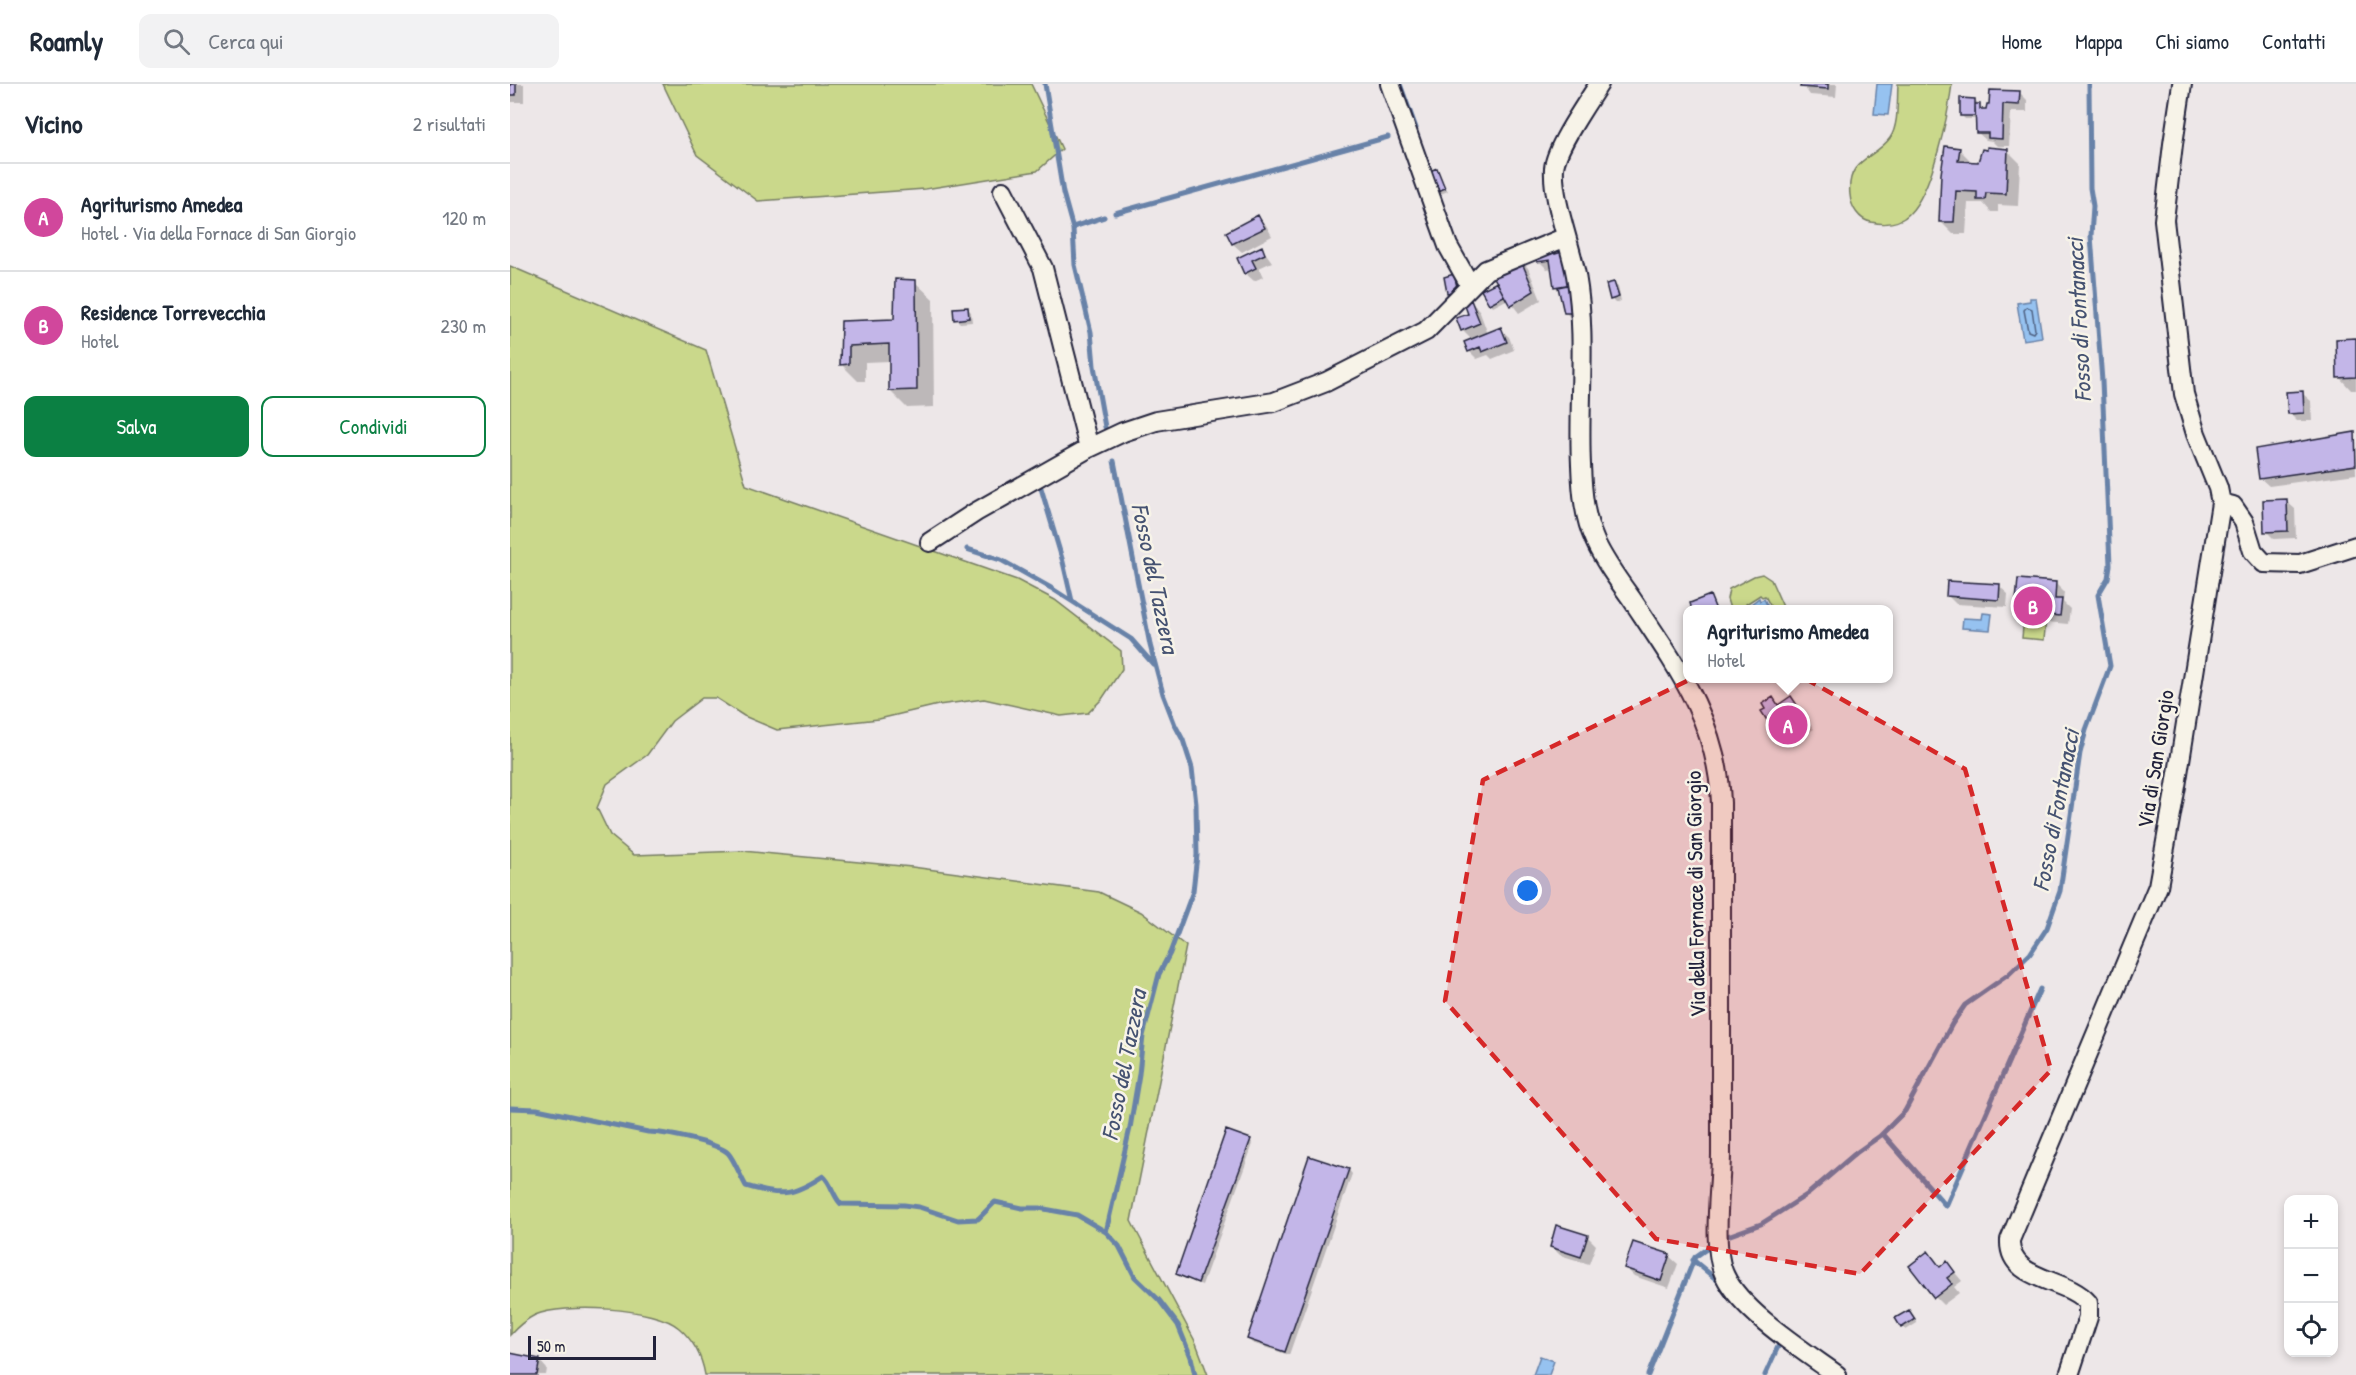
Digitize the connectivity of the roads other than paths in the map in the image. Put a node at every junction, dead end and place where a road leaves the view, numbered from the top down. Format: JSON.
{"nodes":[{"id":1,"x":1390,"y":84,"type":"edge"},
{"id":2,"x":1599,"y":84,"type":"edge"},
{"id":3,"x":2182,"y":84,"type":"edge"},
{"id":4,"x":1004,"y":191,"type":"dead end"},
{"id":5,"x":1566,"y":237,"type":"junction"},
{"id":6,"x":1470,"y":285,"type":"junction"},
{"id":7,"x":1089,"y":448,"type":"junction"},
{"id":8,"x":2221,"y":504,"type":"junction"},
{"id":9,"x":930,"y":542,"type":"dead end"},
{"id":10,"x":2356,"y":546,"type":"edge"},
{"id":11,"x":1683,"y":677,"type":"edge"},
{"id":12,"x":1687,"y":683,"type":"edge"},
{"id":13,"x":1837,"y":1375,"type":"edge"},
{"id":14,"x":2069,"y":1375,"type":"edge"}],
"edges":[{"from":1,"to":6,"type":"street"},
{"from":2,"to":5,"type":"street","name":"Via della Fornace di San Giorgio"},
{"from":3,"to":8,"type":"street","name":"Via di San Giorgio"},
{"from":4,"to":7,"type":"street"},
{"from":5,"to":6,"type":"street"},
{"from":5,"to":11,"type":"street","name":"Via della Fornace di San Giorgio"},
{"from":6,"to":7,"type":"street"},
{"from":7,"to":9,"type":"street"},
{"from":8,"to":10,"type":"street"},
{"from":8,"to":14,"type":"street","name":"Via di San Giorgio"},
{"from":12,"to":13,"type":"street","name":"Via della Fornace di San Giorgio"}]}
